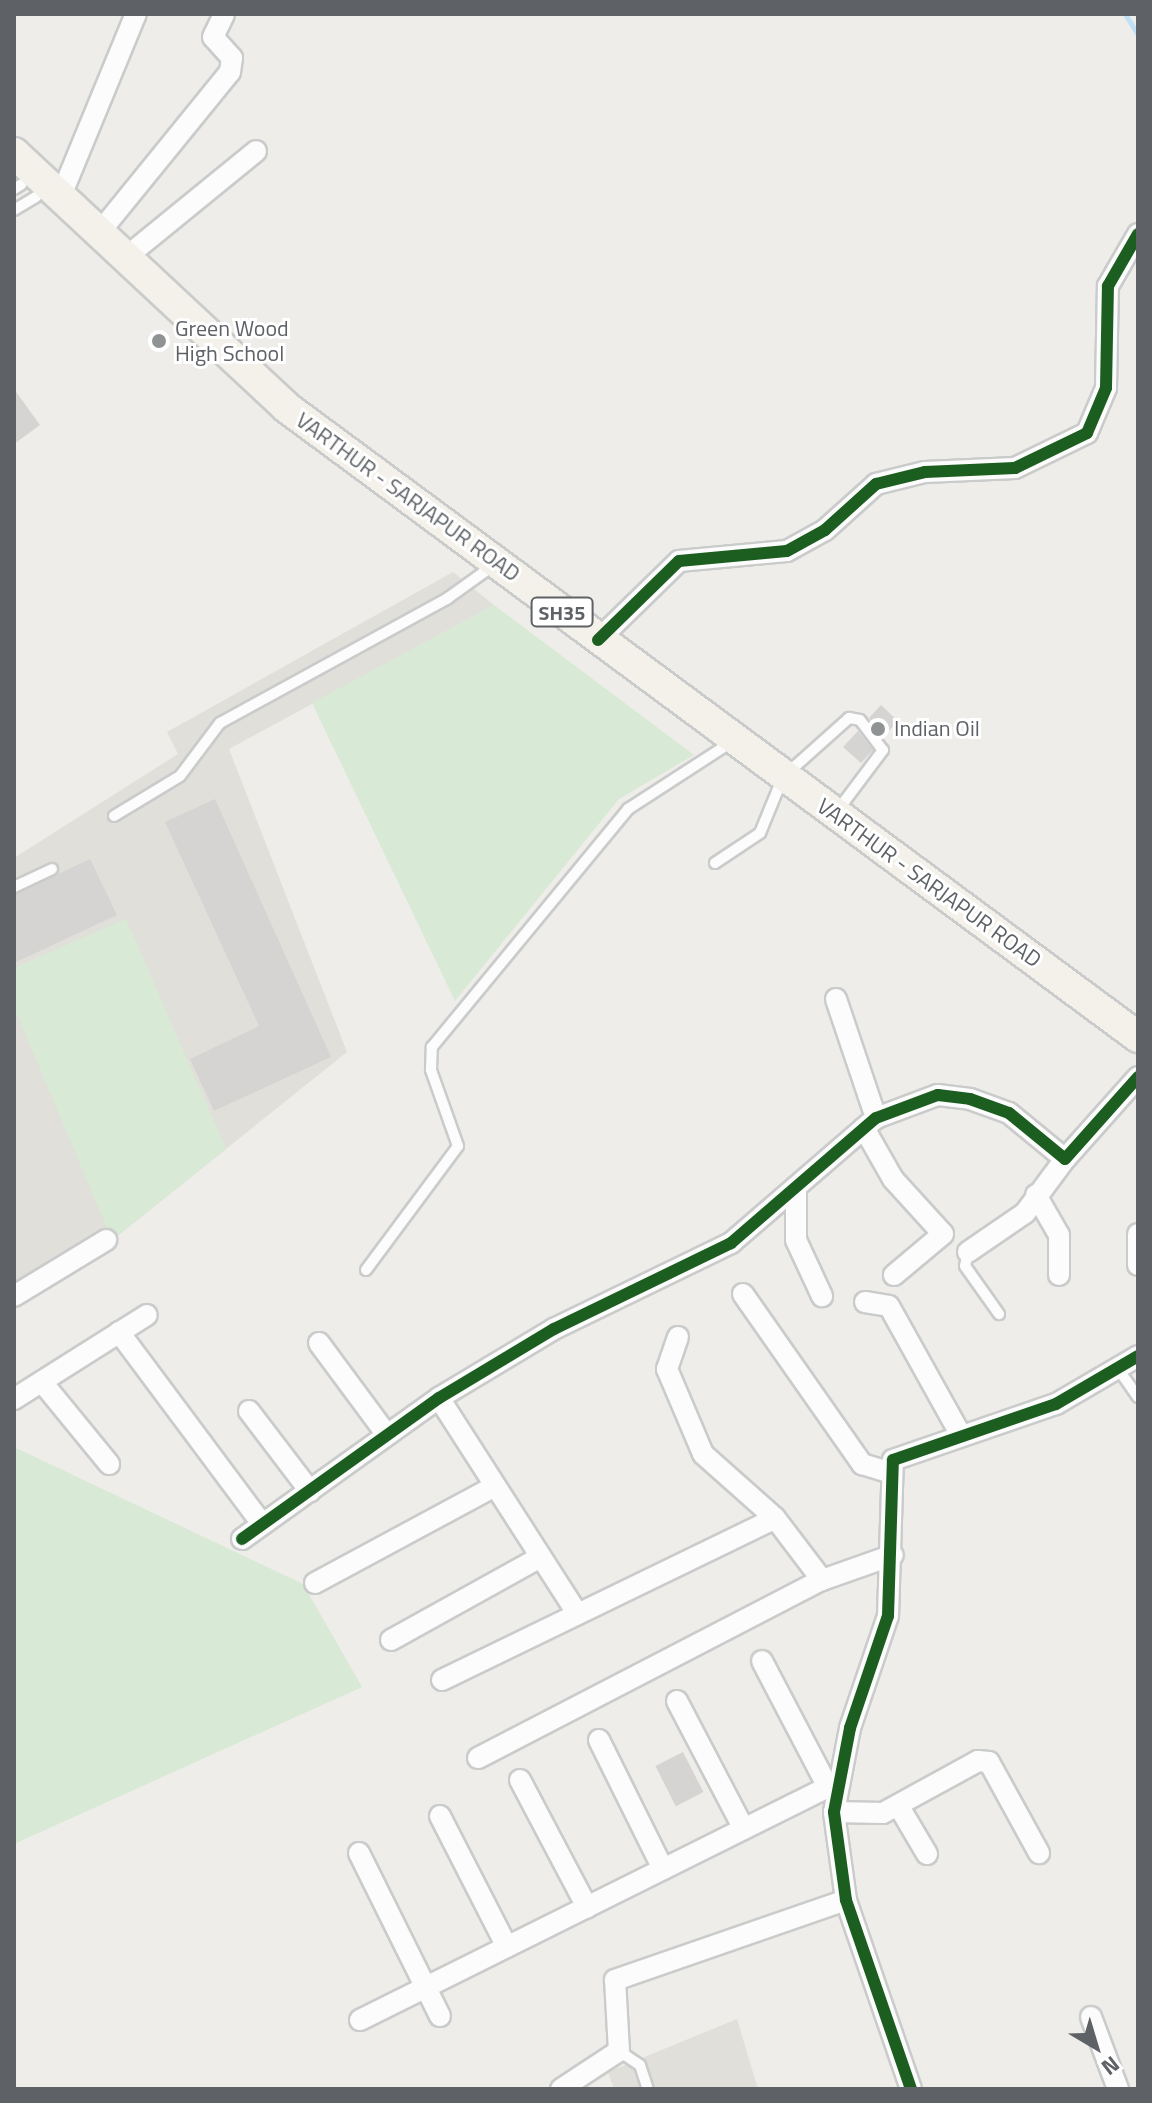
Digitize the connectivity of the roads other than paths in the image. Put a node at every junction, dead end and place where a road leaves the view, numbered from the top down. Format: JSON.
{"nodes":[{"id":1,"x":136,"y":14,"type":"edge"},
{"id":2,"x":224,"y":14,"type":"edge"},
{"id":3,"x":256,"y":151,"type":"dead end"},
{"id":4,"x":14,"y":153,"type":"edge"},
{"id":5,"x":27,"y":192,"type":"edge"},
{"id":6,"x":99,"y":233,"type":"junction"},
{"id":7,"x":1138,"y":234,"type":"edge"},
{"id":8,"x":125,"y":258,"type":"junction"},
{"id":9,"x":491,"y":567,"type":"junction"},
{"id":10,"x":598,"y":640,"type":"junction"},
{"id":11,"x":728,"y":744,"type":"junction"},
{"id":12,"x":782,"y":784,"type":"junction"},
{"id":13,"x":835,"y":814,"type":"junction"},
{"id":14,"x":114,"y":816,"type":"dead end"},
{"id":15,"x":715,"y":863,"type":"dead end"},
{"id":16,"x":52,"y":869,"type":"dead end"},
{"id":17,"x":14,"y":887,"type":"edge"},
{"id":18,"x":836,"y":999,"type":"dead end"},
{"id":19,"x":1138,"y":1037,"type":"edge"},
{"id":20,"x":1138,"y":1054,"type":"edge"},
{"id":21,"x":1138,"y":1077,"type":"edge"},
{"id":22,"x":870,"y":1123,"type":"junction"},
{"id":23,"x":1065,"y":1159,"type":"junction"},
{"id":24,"x":796,"y":1187,"type":"junction"},
{"id":25,"x":1036,"y":1195,"type":"junction"},
{"id":26,"x":1138,"y":1234,"type":"edge"},
{"id":27,"x":106,"y":1240,"type":"dead end"},
{"id":28,"x":968,"y":1252,"type":"joint"},
{"id":29,"x":1138,"y":1265,"type":"edge"},
{"id":30,"x":366,"y":1270,"type":"dead end"},
{"id":31,"x":894,"y":1275,"type":"dead end"},
{"id":32,"x":1059,"y":1275,"type":"dead end"},
{"id":33,"x":743,"y":1294,"type":"dead end"},
{"id":34,"x":14,"y":1296,"type":"edge"},
{"id":35,"x":822,"y":1296,"type":"dead end"},
{"id":36,"x":865,"y":1302,"type":"dead end"},
{"id":37,"x":999,"y":1314,"type":"dead end"},
{"id":38,"x":147,"y":1315,"type":"dead end"},
{"id":39,"x":119,"y":1332,"type":"junction"},
{"id":40,"x":678,"y":1337,"type":"dead end"},
{"id":41,"x":319,"y":1343,"type":"dead end"},
{"id":42,"x":1138,"y":1356,"type":"edge"},
{"id":43,"x":1119,"y":1370,"type":"junction"},
{"id":44,"x":42,"y":1382,"type":"junction"},
{"id":45,"x":1138,"y":1397,"type":"edge"},
{"id":46,"x":439,"y":1398,"type":"junction"},
{"id":47,"x":14,"y":1399,"type":"edge"},
{"id":48,"x":249,"y":1411,"type":"dead end"},
{"id":49,"x":959,"y":1432,"type":"junction"},
{"id":50,"x":387,"y":1435,"type":"junction"},
{"id":51,"x":109,"y":1464,"type":"dead end"},
{"id":52,"x":889,"y":1472,"type":"junction"},
{"id":53,"x":495,"y":1486,"type":"junction"},
{"id":54,"x":310,"y":1491,"type":"junction"},
{"id":55,"x":775,"y":1518,"type":"junction"},
{"id":56,"x":262,"y":1524,"type":"junction"},
{"id":57,"x":242,"y":1539,"type":"dead end"},
{"id":58,"x":893,"y":1555,"type":"junction"},
{"id":59,"x":541,"y":1557,"type":"junction"},
{"id":60,"x":822,"y":1580,"type":"junction"},
{"id":61,"x":315,"y":1583,"type":"dead end"},
{"id":62,"x":577,"y":1613,"type":"junction"},
{"id":63,"x":391,"y":1640,"type":"dead end"},
{"id":64,"x":762,"y":1661,"type":"dead end"},
{"id":65,"x":442,"y":1680,"type":"dead end"},
{"id":66,"x":677,"y":1701,"type":"dead end"},
{"id":67,"x":599,"y":1740,"type":"dead end"},
{"id":68,"x":478,"y":1758,"type":"dead end"},
{"id":69,"x":520,"y":1780,"type":"dead end"},
{"id":70,"x":833,"y":1784,"type":"junction"},
{"id":71,"x":898,"y":1805,"type":"junction"},
{"id":72,"x":834,"y":1812,"type":"junction"},
{"id":73,"x":440,"y":1816,"type":"dead end"},
{"id":74,"x":744,"y":1829,"type":"junction"},
{"id":75,"x":359,"y":1853,"type":"dead end"},
{"id":76,"x":1039,"y":1853,"type":"dead end"},
{"id":77,"x":927,"y":1854,"type":"dead end"},
{"id":78,"x":663,"y":1869,"type":"junction"},
{"id":79,"x":846,"y":1900,"type":"junction"},
{"id":80,"x":587,"y":1907,"type":"junction"},
{"id":81,"x":507,"y":1947,"type":"junction"},
{"id":82,"x":425,"y":1987,"type":"junction"},
{"id":83,"x":440,"y":2016,"type":"dead end"},
{"id":84,"x":1091,"y":2017,"type":"dead end"},
{"id":85,"x":360,"y":2020,"type":"dead end"},
{"id":86,"x":619,"y":2051,"type":"junction"},
{"id":87,"x":561,"y":2089,"type":"edge"},
{"id":88,"x":648,"y":2089,"type":"edge"},
{"id":89,"x":911,"y":2089,"type":"edge"},
{"id":90,"x":1118,"y":2089,"type":"edge"}],
"edges":[{"from":1,"to":5,"type":"street"},
{"from":2,"to":6,"type":"street"},
{"from":3,"to":8,"type":"street"},
{"from":4,"to":5,"type":"main road","name":"VARTHUR - SARJAPUR ROAD","number":"SH35"},
{"from":5,"to":6,"type":"main road","name":"VARTHUR - SARJAPUR ROAD","number":"SH35"},
{"from":5,"to":9,"type":"main road","name":"VARTHUR - SARJAPUR ROAD","number":"SH35"},
{"from":6,"to":8,"type":"main road","name":"VARTHUR - SARJAPUR ROAD","number":"SH35"},
{"from":7,"to":10,"type":"street"},
{"from":8,"to":9,"type":"main road","name":"VARTHUR - SARJAPUR ROAD","number":"SH35"},
{"from":9,"to":10,"type":"main road","name":"VARTHUR - SARJAPUR ROAD","number":"SH35"},
{"from":9,"to":11,"type":"main road","name":"VARTHUR - SARJAPUR ROAD","number":"SH35"},
{"from":9,"to":14,"type":"lane"},
{"from":10,"to":11,"type":"main road","name":"VARTHUR - SARJAPUR ROAD","number":"SH35"},
{"from":11,"to":12,"type":"main road","name":"VARTHUR - SARJAPUR ROAD","number":"SH35"},
{"from":11,"to":30,"type":"lane"},
{"from":12,"to":13,"type":"main road","name":"VARTHUR - SARJAPUR ROAD","number":"SH35"},
{"from":12,"to":13,"type":"lane"},
{"from":12,"to":15,"type":"lane"},
{"from":12,"to":20,"type":"main road","name":"VARTHUR - SARJAPUR ROAD","number":"SH35"},
{"from":13,"to":19,"type":"main road","name":"VARTHUR - SARJAPUR ROAD","number":"SH35"},
{"from":16,"to":17,"type":"lane"},
{"from":18,"to":22,"type":"street"},
{"from":21,"to":23,"type":"street"},
{"from":22,"to":23,"type":"street"},
{"from":22,"to":24,"type":"street"},
{"from":22,"to":31,"type":"street"},
{"from":23,"to":25,"type":"street"},
{"from":24,"to":35,"type":"street"},
{"from":24,"to":46,"type":"street"},
{"from":25,"to":28,"type":"street"},
{"from":25,"to":32,"type":"street"},
{"from":26,"to":29,"type":"street"},
{"from":27,"to":34,"type":"street"},
{"from":28,"to":37,"type":"lane"},
{"from":33,"to":52,"type":"street"},
{"from":36,"to":49,"type":"street"},
{"from":38,"to":39,"type":"street"},
{"from":39,"to":44,"type":"street"},
{"from":39,"to":56,"type":"street"},
{"from":40,"to":55,"type":"street"},
{"from":41,"to":50,"type":"street"},
{"from":42,"to":43,"type":"street"},
{"from":43,"to":45,"type":"lane"},
{"from":43,"to":49,"type":"street"},
{"from":44,"to":47,"type":"street"},
{"from":44,"to":51,"type":"street"},
{"from":46,"to":50,"type":"street"},
{"from":46,"to":53,"type":"street"},
{"from":48,"to":54,"type":"street"},
{"from":49,"to":52,"type":"street"},
{"from":50,"to":54,"type":"street"},
{"from":52,"to":58,"type":"street"},
{"from":53,"to":59,"type":"street"},
{"from":53,"to":61,"type":"street"},
{"from":54,"to":56,"type":"street"},
{"from":55,"to":60,"type":"street"},
{"from":55,"to":62,"type":"street"},
{"from":56,"to":57,"type":"street"},
{"from":58,"to":60,"type":"street"},
{"from":58,"to":70,"type":"street"},
{"from":59,"to":62,"type":"street"},
{"from":59,"to":63,"type":"street"},
{"from":60,"to":68,"type":"street"},
{"from":62,"to":65,"type":"street"},
{"from":64,"to":70,"type":"street"},
{"from":66,"to":74,"type":"street"},
{"from":67,"to":78,"type":"street"},
{"from":69,"to":80,"type":"street"},
{"from":70,"to":72,"type":"street"},
{"from":70,"to":74,"type":"street"},
{"from":71,"to":72,"type":"street"},
{"from":71,"to":76,"type":"street"},
{"from":71,"to":77,"type":"street"},
{"from":72,"to":79,"type":"street"},
{"from":73,"to":81,"type":"street"},
{"from":74,"to":78,"type":"street"},
{"from":75,"to":82,"type":"street"},
{"from":78,"to":80,"type":"street"},
{"from":79,"to":86,"type":"street"},
{"from":79,"to":89,"type":"street"},
{"from":80,"to":81,"type":"street"},
{"from":81,"to":82,"type":"street"},
{"from":82,"to":83,"type":"street"},
{"from":82,"to":85,"type":"street"},
{"from":84,"to":90,"type":"street"},
{"from":86,"to":87,"type":"street"},
{"from":86,"to":88,"type":"lane"}]}
